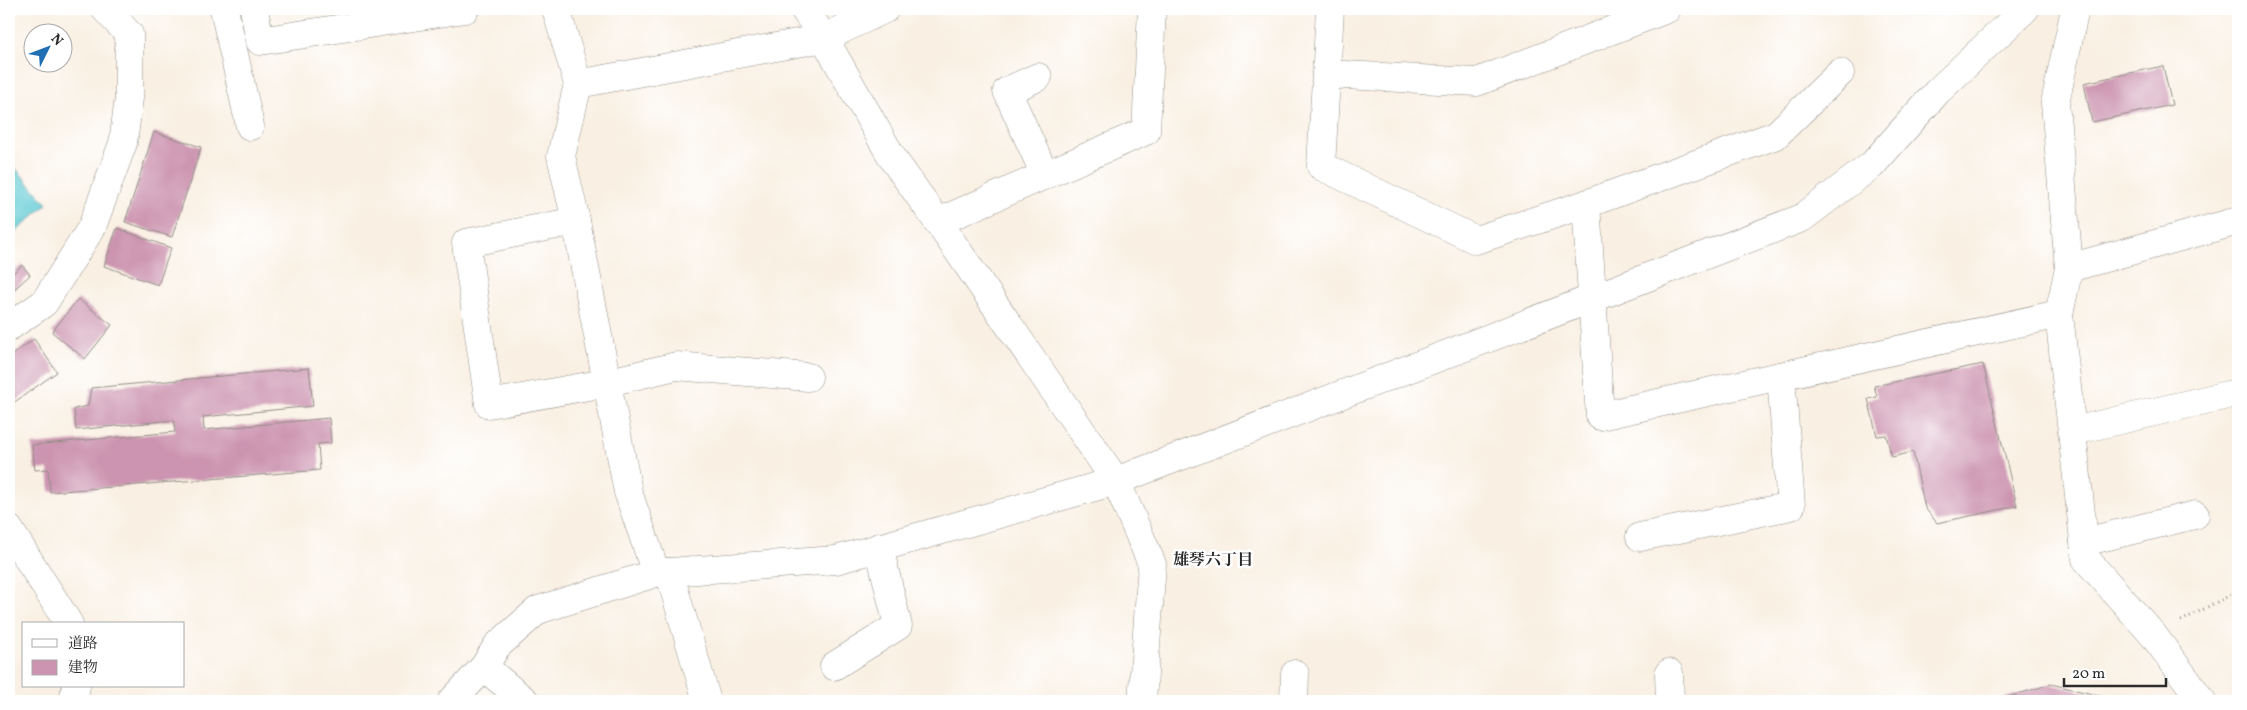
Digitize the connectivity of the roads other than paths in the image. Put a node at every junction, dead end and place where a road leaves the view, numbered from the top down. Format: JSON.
{"nodes":[{"id":1,"x":105,"y":9,"type":"edge"},
{"id":2,"x":224,"y":9,"type":"edge"},
{"id":3,"x":254,"y":9,"type":"edge"},
{"id":4,"x":465,"y":9,"type":"edge"},
{"id":5,"x":556,"y":9,"type":"edge"},
{"id":6,"x":804,"y":9,"type":"edge"},
{"id":7,"x":884,"y":9,"type":"edge"},
{"id":8,"x":1152,"y":9,"type":"edge"},
{"id":9,"x":1330,"y":9,"type":"edge"},
{"id":10,"x":1667,"y":9,"type":"edge"},
{"id":11,"x":2024,"y":9,"type":"edge"},
{"id":12,"x":2075,"y":9,"type":"edge"},
{"id":13,"x":824,"y":38,"type":"junction"},
{"id":14,"x":1840,"y":73,"type":"dead end"},
{"id":15,"x":1326,"y":74,"type":"junction"},
{"id":16,"x":1038,"y":77,"type":"dead end"},
{"id":17,"x":578,"y":84,"type":"junction"},
{"id":18,"x":250,"y":126,"type":"dead end"},
{"id":19,"x":1045,"y":175,"type":"junction"},
{"id":20,"x":1586,"y":204,"type":"junction"},
{"id":21,"x":576,"y":221,"type":"junction"},
{"id":22,"x":2238,"y":221,"type":"edge"},
{"id":23,"x":938,"y":222,"type":"junction"},
{"id":24,"x":2069,"y":268,"type":"junction"},
{"id":25,"x":1592,"y":299,"type":"junction"},
{"id":26,"x":2059,"y":314,"type":"junction"},
{"id":27,"x":9,"y":327,"type":"edge"},
{"id":28,"x":1781,"y":376,"type":"junction"},
{"id":29,"x":808,"y":377,"type":"dead end"},
{"id":30,"x":605,"y":383,"type":"junction"},
{"id":31,"x":2226,"y":395,"type":"dead end"},
{"id":32,"x":2072,"y":431,"type":"junction"},
{"id":33,"x":1116,"y":481,"type":"junction"},
{"id":34,"x":2194,"y":515,"type":"dead end"},
{"id":35,"x":9,"y":529,"type":"edge"},
{"id":36,"x":1640,"y":538,"type":"dead end"},
{"id":37,"x":2084,"y":542,"type":"junction"},
{"id":38,"x":879,"y":547,"type":"junction"},
{"id":39,"x":662,"y":573,"type":"junction"},
{"id":40,"x":68,"y":622,"type":"edge"},
{"id":41,"x":834,"y":666,"type":"dead end"},
{"id":42,"x":484,"y":667,"type":"junction"},
{"id":43,"x":1669,"y":673,"type":"dead end"},
{"id":44,"x":1295,"y":674,"type":"dead end"},
{"id":45,"x":75,"y":688,"type":"edge"},
{"id":46,"x":72,"y":701,"type":"edge"},
{"id":47,"x":452,"y":701,"type":"edge"},
{"id":48,"x":525,"y":701,"type":"edge"},
{"id":49,"x":707,"y":701,"type":"edge"},
{"id":50,"x":1142,"y":701,"type":"edge"},
{"id":51,"x":1294,"y":701,"type":"edge"},
{"id":52,"x":1670,"y":701,"type":"edge"},
{"id":53,"x":2202,"y":701,"type":"edge"}],
"edges":[{"from":1,"to":27,"type":"street"},
{"from":2,"to":18,"type":"street"},
{"from":3,"to":4,"type":"street"},
{"from":5,"to":17,"type":"street"},
{"from":6,"to":13,"type":"street"},
{"from":7,"to":13,"type":"street"},
{"from":8,"to":19,"type":"street"},
{"from":9,"to":15,"type":"street"},
{"from":10,"to":15,"type":"street"},
{"from":11,"to":25,"type":"street"},
{"from":12,"to":24,"type":"street"},
{"from":13,"to":17,"type":"street"},
{"from":13,"to":23,"type":"street"},
{"from":14,"to":20,"type":"street"},
{"from":15,"to":20,"type":"street"},
{"from":16,"to":19,"type":"street"},
{"from":17,"to":21,"type":"street"},
{"from":19,"to":23,"type":"street"},
{"from":20,"to":25,"type":"street"},
{"from":21,"to":30,"type":"street"},
{"from":21,"to":30,"type":"street"},
{"from":22,"to":24,"type":"street"},
{"from":23,"to":33,"type":"street"},
{"from":24,"to":26,"type":"street"},
{"from":25,"to":28,"type":"street"},
{"from":25,"to":33,"type":"street"},
{"from":26,"to":28,"type":"street"},
{"from":26,"to":32,"type":"street"},
{"from":28,"to":36,"type":"street"},
{"from":29,"to":30,"type":"street"},
{"from":30,"to":39,"type":"street"},
{"from":31,"to":32,"type":"street"},
{"from":32,"to":37,"type":"street"},
{"from":33,"to":38,"type":"street"},
{"from":33,"to":50,"type":"street"},
{"from":34,"to":37,"type":"street"},
{"from":35,"to":40,"type":"street"},
{"from":37,"to":53,"type":"street"},
{"from":38,"to":39,"type":"street"},
{"from":38,"to":41,"type":"street"},
{"from":39,"to":42,"type":"street"},
{"from":39,"to":49,"type":"street"},
{"from":42,"to":47,"type":"street"},
{"from":42,"to":48,"type":"street"},
{"from":43,"to":52,"type":"street"},
{"from":44,"to":51,"type":"street"},
{"from":45,"to":46,"type":"street"}]}
